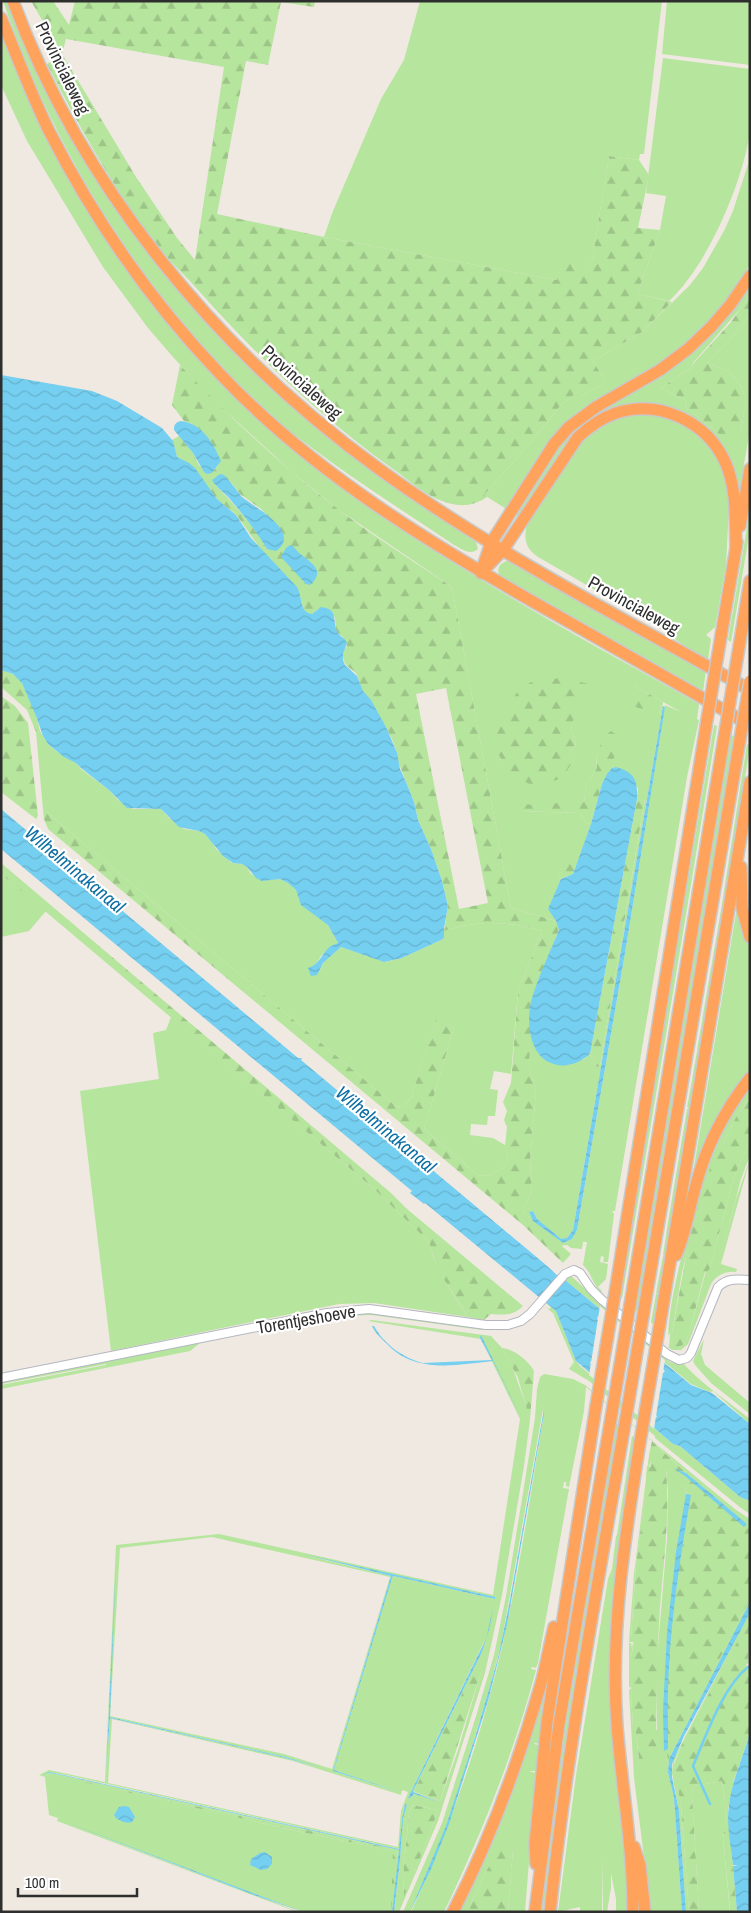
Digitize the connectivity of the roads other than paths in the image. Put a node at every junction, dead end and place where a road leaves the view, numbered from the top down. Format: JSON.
{"nodes":[{"id":1,"x":13,"y":1,"type":"edge"},
{"id":2,"x":1,"y":18,"type":"edge"},
{"id":3,"x":750,"y":276,"type":"edge"},
{"id":4,"x":750,"y":468,"type":"edge"},
{"id":5,"x":491,"y":543,"type":"junction"},
{"id":6,"x":736,"y":547,"type":"junction"},
{"id":7,"x":503,"y":550,"type":"junction"},
{"id":8,"x":481,"y":573,"type":"junction"},
{"id":9,"x":750,"y":581,"type":"edge"},
{"id":10,"x":750,"y":681,"type":"edge"},
{"id":11,"x":750,"y":690,"type":"edge"},
{"id":12,"x":750,"y":725,"type":"edge"},
{"id":13,"x":750,"y":782,"type":"edge"},
{"id":14,"x":740,"y":840,"type":"junction"},
{"id":15,"x":750,"y":937,"type":"edge"},
{"id":16,"x":750,"y":1078,"type":"edge"},
{"id":17,"x":669,"y":1270,"type":"junction"},
{"id":18,"x":750,"y":1280,"type":"edge"},
{"id":19,"x":1,"y":1378,"type":"edge"},
{"id":20,"x":564,"y":1599,"type":"junction"},
{"id":21,"x":628,"y":1833,"type":"junction"},
{"id":22,"x":538,"y":1880,"type":"junction"},
{"id":23,"x":453,"y":1912,"type":"edge"},
{"id":24,"x":535,"y":1912,"type":"edge"},
{"id":25,"x":550,"y":1912,"type":"edge"},
{"id":26,"x":633,"y":1912,"type":"edge"},
{"id":27,"x":645,"y":1912,"type":"edge"}],
"edges":[{"from":1,"to":5,"type":"highway","name":"Provincialeweg"},
{"from":2,"to":8,"type":"highway","name":"Provincialeweg"},
{"from":3,"to":5,"type":"highway"},
{"from":4,"to":6,"type":"highway"},
{"from":5,"to":7,"type":"highway","name":"Provincialeweg"},
{"from":5,"to":8,"type":"highway"},
{"from":6,"to":7,"type":"highway"},
{"from":6,"to":20,"type":"highway","bridge":true},
{"from":7,"to":8,"type":"highway"},
{"from":7,"to":11,"type":"highway","name":"Provincialeweg"},
{"from":8,"to":12,"type":"highway","name":"Provincialeweg"},
{"from":9,"to":22,"type":"highway","bridge":true},
{"from":10,"to":25,"type":"highway","bridge":true},
{"from":13,"to":14,"type":"highway"},
{"from":14,"to":15,"type":"highway"},
{"from":14,"to":17,"type":"highway"},
{"from":16,"to":17,"type":"highway"},
{"from":17,"to":21,"type":"highway","bridge":true},
{"from":18,"to":19,"type":"street","name":"Torentjeshoeve"},
{"from":20,"to":22,"type":"highway"},
{"from":20,"to":23,"type":"highway"},
{"from":21,"to":26,"type":"highway"},
{"from":21,"to":27,"type":"highway"},
{"from":22,"to":24,"type":"highway"}]}
